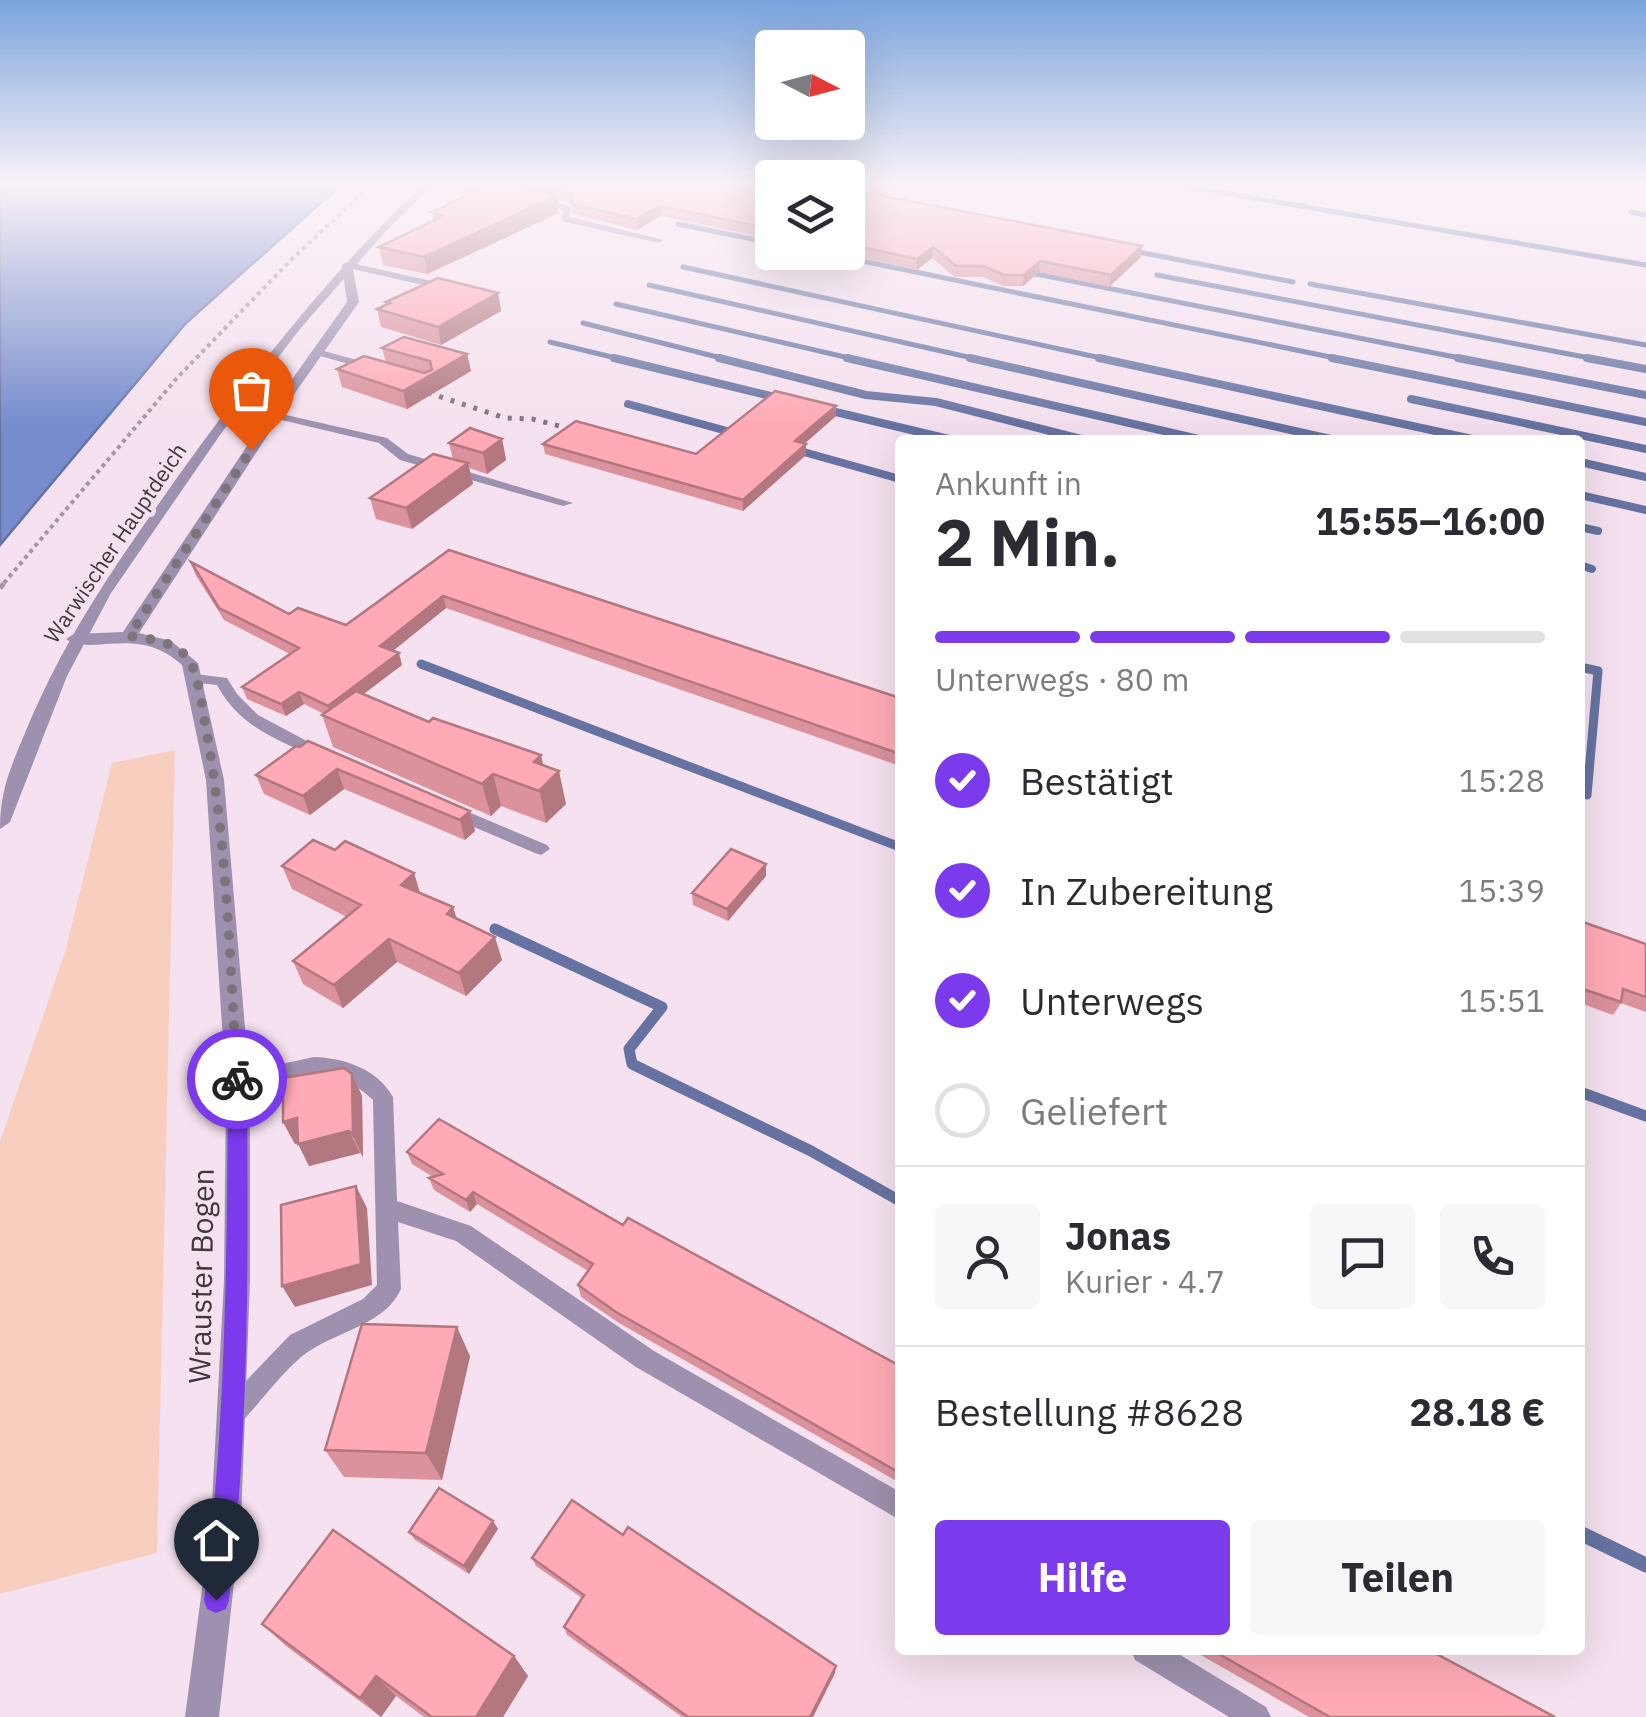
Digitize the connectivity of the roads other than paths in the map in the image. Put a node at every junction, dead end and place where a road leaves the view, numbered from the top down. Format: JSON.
{"nodes":[{"id":1,"x":347,"y":265,"type":"junction"},
{"id":2,"x":466,"y":292,"type":"edge"},
{"id":3,"x":316,"y":352,"type":"junction"},
{"id":4,"x":392,"y":373,"type":"edge"},
{"id":5,"x":273,"y":415,"type":"junction"},
{"id":6,"x":567,"y":503,"type":"dead end"},
{"id":7,"x":129,"y":636,"type":"junction"},
{"id":8,"x":74,"y":639,"type":"junction"},
{"id":9,"x":195,"y":678,"type":"junction"},
{"id":10,"x":335,"y":760,"type":"edge"},
{"id":11,"x":437,"y":804,"type":"edge"},
{"id":12,"x":0,"y":822,"type":"edge"},
{"id":13,"x":541,"y":849,"type":"dead end"},
{"id":14,"x":238,"y":1087,"type":"junction"},
{"id":15,"x":387,"y":1208,"type":"junction"},
{"id":16,"x":231,"y":1415,"type":"junction"},
{"id":17,"x":895,"y":1504,"type":"edge"},
{"id":18,"x":1154,"y":1655,"type":"edge"},
{"id":19,"x":202,"y":1717,"type":"edge"},
{"id":20,"x":1256,"y":1717,"type":"edge"}],
"edges":[{"from":1,"to":2,"type":"lane"},
{"from":1,"to":3,"type":"street"},
{"from":1,"to":8,"type":"street","name":"Warwischer Hauptdeich"},
{"from":3,"to":4,"type":"lane"},
{"from":3,"to":5,"type":"street"},
{"from":5,"to":6,"type":"lane"},
{"from":5,"to":7,"type":"street"},
{"from":7,"to":8,"type":"street"},
{"from":7,"to":9,"type":"street"},
{"from":8,"to":12,"type":"street","name":"Warwischer Hauptdeich"},
{"from":9,"to":10,"type":"lane"},
{"from":9,"to":14,"type":"street","name":"Wrauster Bogen"},
{"from":11,"to":13,"type":"lane"},
{"from":14,"to":15,"type":"lane"},
{"from":14,"to":16,"type":"street","name":"Wrauster Bogen"},
{"from":15,"to":16,"type":"lane"},
{"from":15,"to":17,"type":"lane"},
{"from":16,"to":19,"type":"street","name":"Wrauster Bogen"},
{"from":18,"to":20,"type":"lane"}]}
